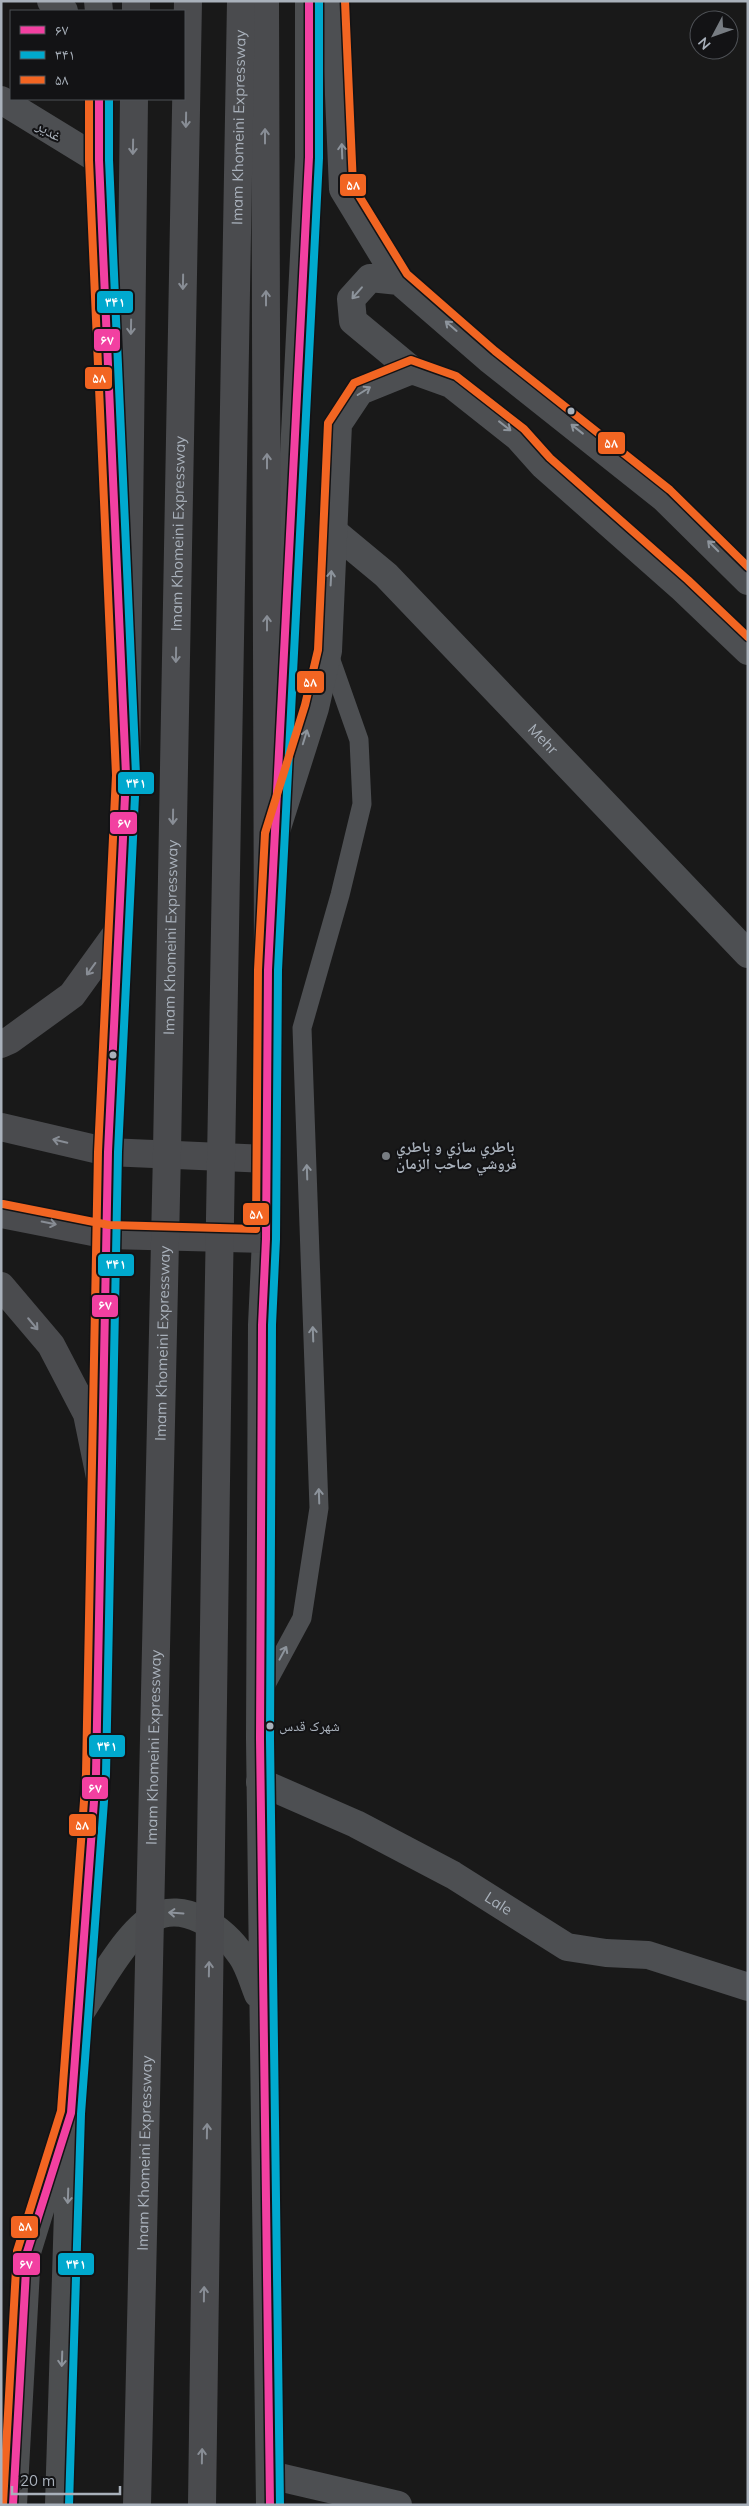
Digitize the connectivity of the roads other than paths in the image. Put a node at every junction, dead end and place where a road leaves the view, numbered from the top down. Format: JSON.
{"nodes":[{"id":1,"x":51,"y":1,"type":"edge"},
{"id":2,"x":188,"y":1,"type":"edge"},
{"id":3,"x":241,"y":1,"type":"edge"},
{"id":4,"x":265,"y":1,"type":"edge"},
{"id":5,"x":309,"y":1,"type":"edge"},
{"id":6,"x":335,"y":1,"type":"edge"},
{"id":7,"x":63,"y":10,"type":"edge"},
{"id":8,"x":1,"y":100,"type":"edge"},
{"id":9,"x":99,"y":100,"type":"edge"},
{"id":10,"x":134,"y":100,"type":"edge"},
{"id":11,"x":99,"y":160,"type":"junction"},
{"id":12,"x":399,"y":281,"type":"junction"},
{"id":13,"x":412,"y":370,"type":"junction"},
{"id":14,"x":333,"y":530,"type":"junction"},
{"id":15,"x":748,"y":581,"type":"edge"},
{"id":16,"x":328,"y":651,"type":"junction"},
{"id":17,"x":748,"y":651,"type":"edge"},
{"id":18,"x":126,"y":775,"type":"junction"},
{"id":19,"x":275,"y":834,"type":"junction"},
{"id":20,"x":119,"y":930,"type":"junction"},
{"id":21,"x":748,"y":954,"type":"edge"},
{"id":22,"x":268,"y":970,"type":"junction"},
{"id":23,"x":1,"y":1044,"type":"edge"},
{"id":24,"x":1,"y":1127,"type":"edge"},
{"id":25,"x":108,"y":1152,"type":"junction"},
{"id":26,"x":266,"y":1159,"type":"junction"},
{"id":27,"x":1,"y":1214,"type":"edge"},
{"id":28,"x":108,"y":1234,"type":"junction"},
{"id":29,"x":266,"y":1238,"type":"junction"},
{"id":30,"x":1,"y":1286,"type":"edge"},
{"id":31,"x":103,"y":1492,"type":"junction"},
{"id":32,"x":260,"y":1696,"type":"junction"},
{"id":33,"x":260,"y":1782,"type":"junction"},
{"id":34,"x":748,"y":1987,"type":"edge"},
{"id":35,"x":263,"y":2007,"type":"junction"},
{"id":36,"x":79,"y":2015,"type":"junction"},
{"id":37,"x":70,"y":2113,"type":"junction"},
{"id":38,"x":270,"y":2475,"type":"junction"},
{"id":39,"x":13,"y":2505,"type":"edge"},
{"id":40,"x":58,"y":2505,"type":"edge"},
{"id":41,"x":137,"y":2505,"type":"edge"},
{"id":42,"x":202,"y":2505,"type":"edge"},
{"id":43,"x":270,"y":2505,"type":"edge"},
{"id":44,"x":398,"y":2505,"type":"edge"}],
"edges":[{"from":1,"to":7,"type":"street"},
{"from":2,"to":41,"type":"main road","name":"Imam Khomeini Expressway","one_way":true,"bridge":true},
{"from":42,"to":3,"type":"main road","name":"Imam Khomeini Expressway","one_way":true,"bridge":true},
{"from":22,"to":4,"type":"main road","one_way":true},
{"from":5,"to":19,"type":"main road"},
{"from":12,"to":6,"type":"street","one_way":true},
{"from":8,"to":11,"type":"street","name":"غدیر"},
{"from":9,"to":11,"type":"main road"},
{"from":10,"to":18,"type":"main road","one_way":true},
{"from":11,"to":18,"type":"main road"},
{"from":12,"to":13,"type":"street","one_way":true},
{"from":15,"to":12,"type":"street","one_way":true},
{"from":14,"to":13,"type":"street","one_way":true},
{"from":13,"to":17,"type":"street","one_way":true},
{"from":16,"to":14,"type":"street","one_way":true},
{"from":14,"to":21,"type":"street","name":"Mehr"},
{"from":19,"to":16,"type":"street","one_way":true},
{"from":32,"to":16,"type":"lane","one_way":true},
{"from":18,"to":20,"type":"main road"},
{"from":19,"to":22,"type":"main road"},
{"from":20,"to":23,"type":"main road","one_way":true},
{"from":20,"to":25,"type":"main road"},
{"from":22,"to":26,"type":"main road"},
{"from":25,"to":24,"type":"main road","one_way":true},
{"from":25,"to":26,"type":"main road"},
{"from":25,"to":28,"type":"main road"},
{"from":26,"to":29,"type":"main road"},
{"from":27,"to":28,"type":"main road","one_way":true},
{"from":28,"to":29,"type":"main road"},
{"from":28,"to":31,"type":"main road"},
{"from":29,"to":32,"type":"main road"},
{"from":30,"to":31,"type":"main road","one_way":true},
{"from":31,"to":36,"type":"main road"},
{"from":32,"to":33,"type":"main road"},
{"from":33,"to":34,"type":"street","name":"Lale"},
{"from":33,"to":35,"type":"main road"},
{"from":35,"to":36,"type":"main road","one_way":true},
{"from":35,"to":38,"type":"main road"},
{"from":36,"to":37,"type":"main road"},
{"from":37,"to":39,"type":"main road"},
{"from":37,"to":40,"type":"main road","one_way":true},
{"from":38,"to":43,"type":"main road"},
{"from":38,"to":44,"type":"street"}]}
